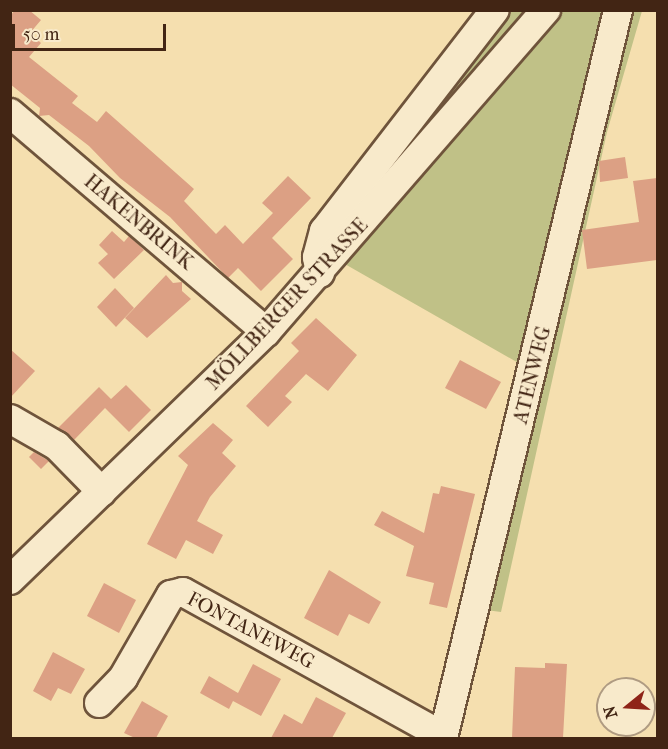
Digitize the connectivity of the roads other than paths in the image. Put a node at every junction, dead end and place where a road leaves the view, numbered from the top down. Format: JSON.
{"nodes":[{"id":1,"x":495,"y":10,"type":"edge"},
{"id":2,"x":546,"y":10,"type":"edge"},
{"id":3,"x":618,"y":10,"type":"edge"},
{"id":4,"x":10,"y":113,"type":"edge"},
{"id":5,"x":320,"y":273,"type":"junction"},
{"id":6,"x":266,"y":332,"type":"junction"},
{"id":7,"x":10,"y":419,"type":"edge"},
{"id":8,"x":102,"y":492,"type":"junction"},
{"id":9,"x":10,"y":580,"type":"edge"},
{"id":10,"x":99,"y":703,"type":"dead end"},
{"id":11,"x":443,"y":737,"type":"edge"}],
"edges":[{"from":1,"to":5,"type":"street"},
{"from":2,"to":5,"type":"street","name":"MÖLLBERGER STRASSE"},
{"from":3,"to":11,"type":"street","name":"ATENWEG"},
{"from":4,"to":6,"type":"street","name":"HAKENBRINK"},
{"from":5,"to":6,"type":"street","name":"MÖLLBERGER STRASSE"},
{"from":6,"to":8,"type":"street","name":"MÖLLBERGER STRASSE"},
{"from":7,"to":8,"type":"street"},
{"from":8,"to":9,"type":"street","name":"MÖLLBERGER STRASSE"},
{"from":10,"to":11,"type":"street","name":"FONTANEWEG"}]}
